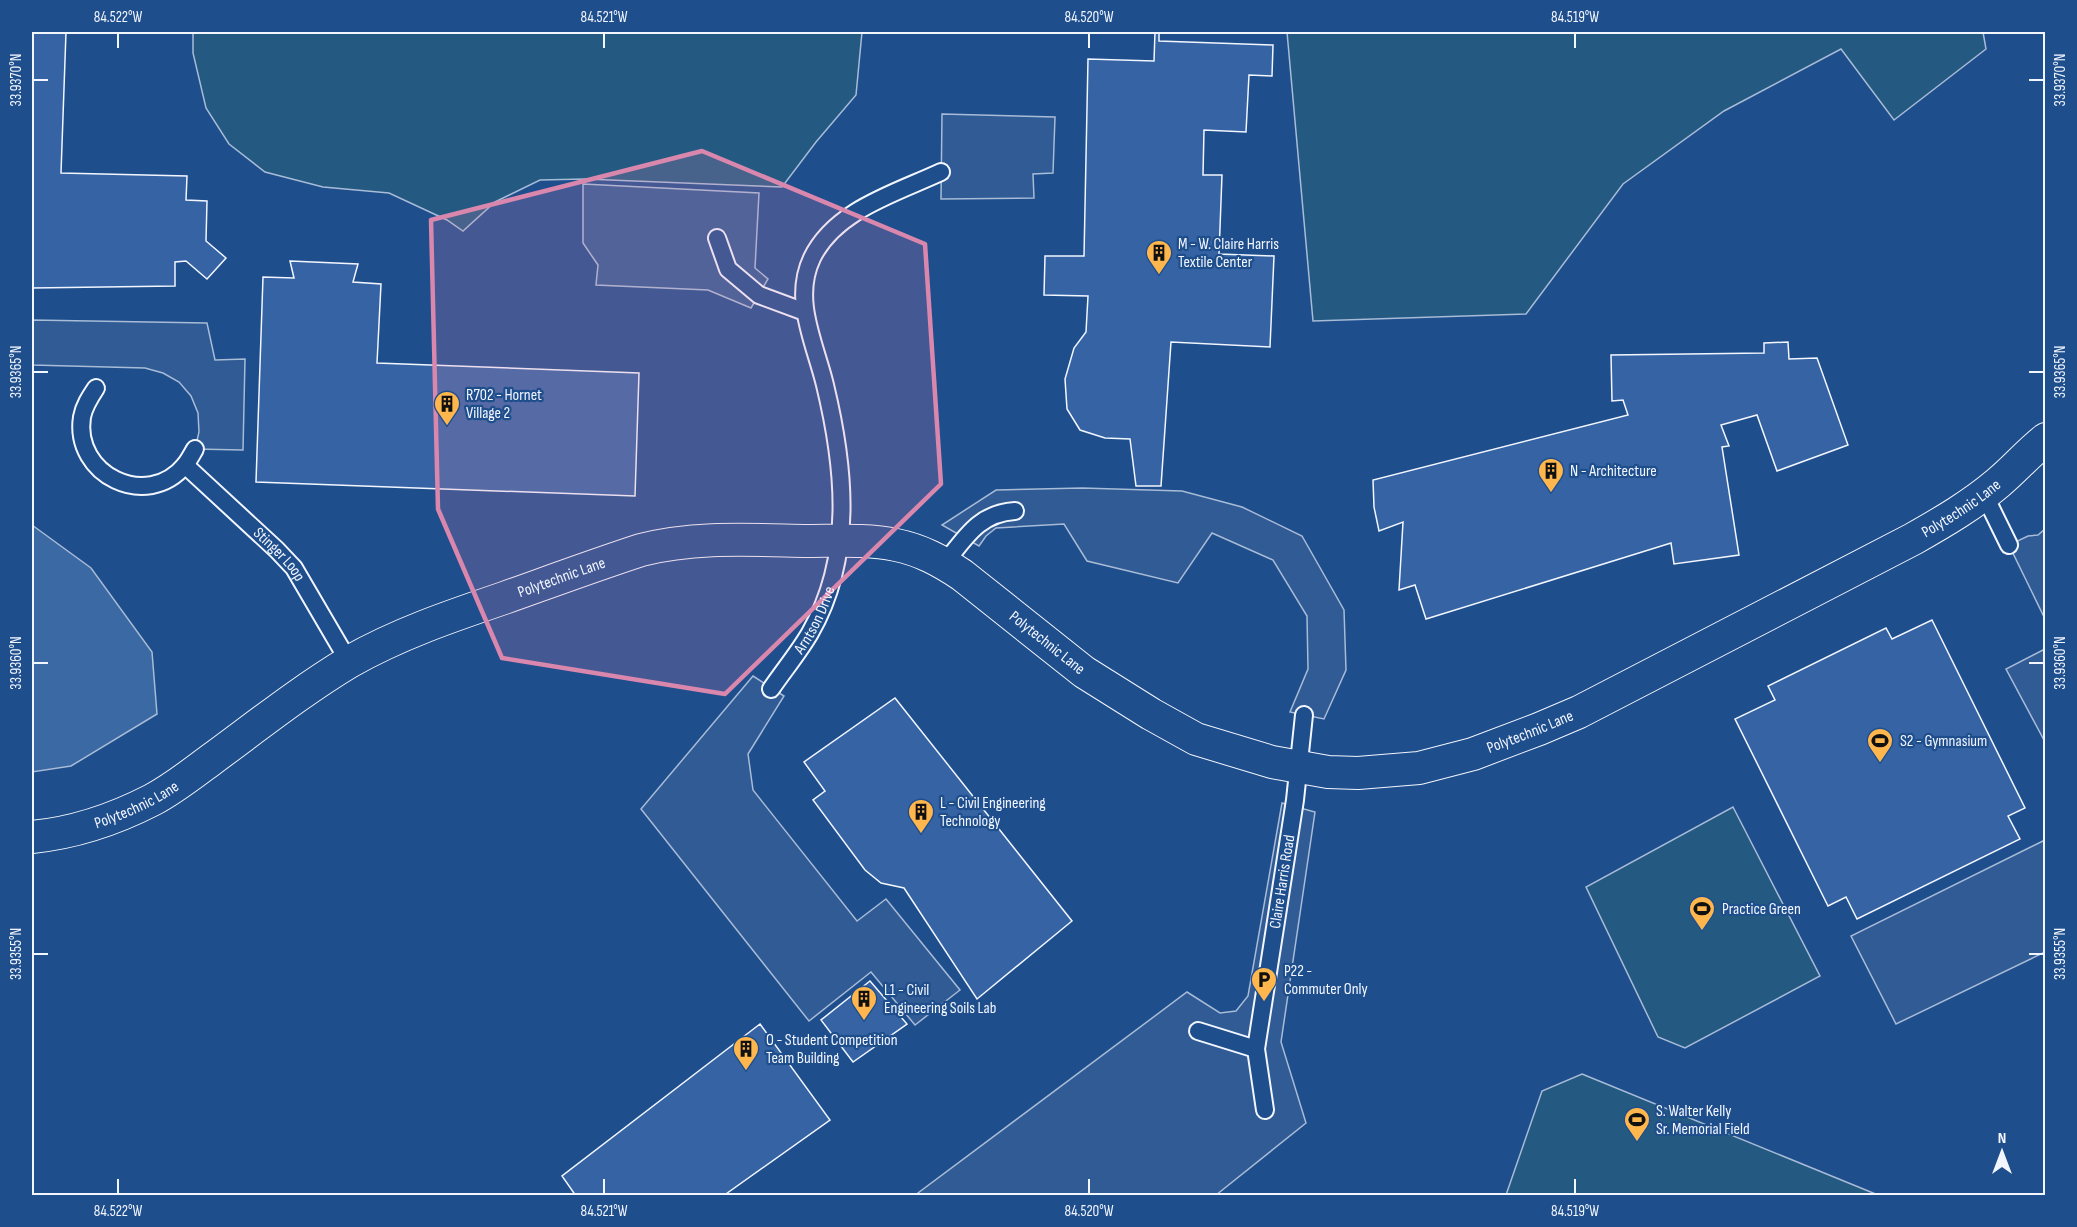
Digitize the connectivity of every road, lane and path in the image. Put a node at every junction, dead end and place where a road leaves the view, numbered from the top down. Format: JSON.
{"nodes":[{"id":1,"x":941,"y":172,"type":"dead end"},
{"id":2,"x":717,"y":237,"type":"dead end"},
{"id":3,"x":805,"y":312,"type":"junction"},
{"id":4,"x":96,"y":388,"type":"dead end"},
{"id":5,"x":2046,"y":439,"type":"edge"},
{"id":6,"x":195,"y":449,"type":"dead end"},
{"id":7,"x":185,"y":465,"type":"junction"},
{"id":8,"x":1984,"y":494,"type":"junction"},
{"id":9,"x":1015,"y":511,"type":"dead end"},
{"id":10,"x":840,"y":541,"type":"junction"},
{"id":11,"x":2009,"y":545,"type":"dead end"},
{"id":12,"x":945,"y":563,"type":"junction"},
{"id":13,"x":349,"y":662,"type":"junction"},
{"id":14,"x":771,"y":688,"type":"dead end"},
{"id":15,"x":1304,"y":715,"type":"dead end"},
{"id":16,"x":1298,"y":768,"type":"junction"},
{"id":17,"x":32,"y":837,"type":"edge"},
{"id":18,"x":1198,"y":1031,"type":"dead end"},
{"id":19,"x":1256,"y":1049,"type":"junction"},
{"id":20,"x":1265,"y":1110,"type":"dead end"}],
"edges":[{"from":1,"to":3,"type":"lane","name":"Arntson Drive"},
{"from":2,"to":3,"type":"lane"},
{"from":3,"to":10,"type":"lane","name":"Arntson Drive"},
{"from":4,"to":7,"type":"lane"},
{"from":5,"to":8,"type":"street","name":"Polytechnic Lane"},
{"from":6,"to":7,"type":"lane"},
{"from":7,"to":13,"type":"lane","name":"Stinger Loop"},
{"from":8,"to":11,"type":"lane"},
{"from":8,"to":16,"type":"street","name":"Polytechnic Lane"},
{"from":9,"to":12,"type":"lane"},
{"from":10,"to":12,"type":"street","name":"Polytechnic Lane"},
{"from":10,"to":13,"type":"street","name":"Polytechnic Lane"},
{"from":10,"to":14,"type":"lane","name":"Arntson Drive"},
{"from":12,"to":16,"type":"street","name":"Polytechnic Lane"},
{"from":13,"to":17,"type":"street","name":"Polytechnic Lane"},
{"from":15,"to":16,"type":"lane","name":"Claire Harris Road"},
{"from":16,"to":19,"type":"lane","name":"Claire Harris Road"},
{"from":18,"to":19,"type":"lane"},
{"from":19,"to":20,"type":"lane","name":"Claire Harris Road"}]}
